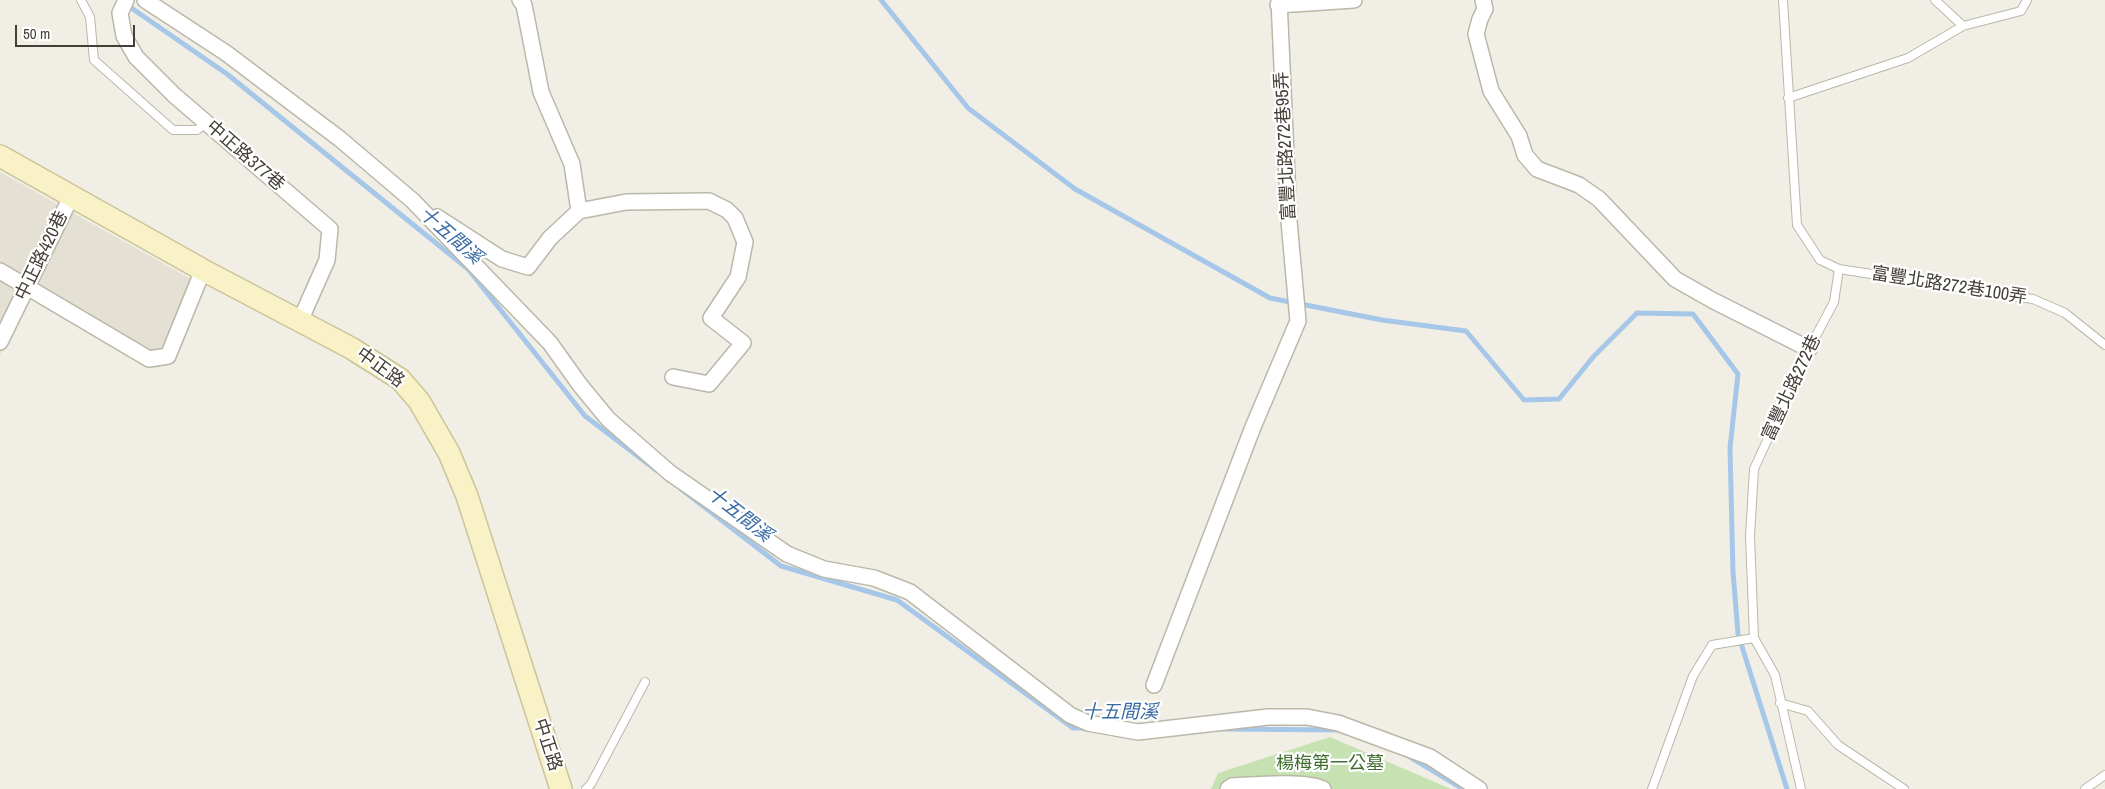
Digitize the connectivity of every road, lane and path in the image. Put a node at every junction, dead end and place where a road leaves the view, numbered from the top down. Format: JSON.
{"nodes":[{"id":1,"x":81,"y":0,"type":"edge"},
{"id":2,"x":126,"y":0,"type":"edge"},
{"id":3,"x":145,"y":0,"type":"edge"},
{"id":4,"x":520,"y":0,"type":"edge"},
{"id":5,"x":1354,"y":0,"type":"edge"},
{"id":6,"x":1484,"y":0,"type":"edge"},
{"id":7,"x":1783,"y":0,"type":"edge"},
{"id":8,"x":1935,"y":0,"type":"edge"},
{"id":9,"x":2027,"y":0,"type":"edge"},
{"id":10,"x":1278,"y":2,"type":"edge"},
{"id":11,"x":1964,"y":26,"type":"junction"},
{"id":12,"x":1788,"y":98,"type":"junction"},
{"id":13,"x":206,"y":123,"type":"junction"},
{"id":14,"x":0,"y":156,"type":"edge"},
{"id":15,"x":71,"y":197,"type":"junction"},
{"id":16,"x":413,"y":200,"type":"junction"},
{"id":17,"x":578,"y":211,"type":"junction"},
{"id":18,"x":1839,"y":269,"type":"junction"},
{"id":19,"x":203,"y":270,"type":"junction"},
{"id":20,"x":0,"y":271,"type":"edge"},
{"id":21,"x":27,"y":287,"type":"junction"},
{"id":22,"x":300,"y":320,"type":"junction"},
{"id":23,"x":0,"y":342,"type":"edge"},
{"id":24,"x":2105,"y":345,"type":"edge"},
{"id":25,"x":1809,"y":349,"type":"junction"},
{"id":26,"x":673,"y":377,"type":"dead end"},
{"id":27,"x":1752,"y":638,"type":"junction"},
{"id":28,"x":644,"y":682,"type":"dead end"},
{"id":29,"x":1154,"y":685,"type":"dead end"},
{"id":30,"x":1780,"y":703,"type":"junction"},
{"id":31,"x":2105,"y":774,"type":"edge"},
{"id":32,"x":561,"y":789,"type":"edge"},
{"id":33,"x":586,"y":789,"type":"edge"},
{"id":34,"x":1228,"y":789,"type":"edge"},
{"id":35,"x":1323,"y":789,"type":"edge"},
{"id":36,"x":1479,"y":789,"type":"edge"},
{"id":37,"x":1652,"y":789,"type":"edge"},
{"id":38,"x":1800,"y":789,"type":"edge"},
{"id":39,"x":1904,"y":789,"type":"edge"},
{"id":40,"x":2085,"y":789,"type":"edge"}],
"edges":[{"from":1,"to":13,"type":"lane"},
{"from":2,"to":13,"type":"street","name":"中正路377巷"},
{"from":3,"to":16,"type":"street"},
{"from":4,"to":17,"type":"street"},
{"from":5,"to":10,"type":"street"},
{"from":6,"to":25,"type":"street"},
{"from":7,"to":12,"type":"lane"},
{"from":8,"to":11,"type":"lane"},
{"from":9,"to":11,"type":"lane"},
{"from":10,"to":29,"type":"street","name":"富豐北路272巷95弄"},
{"from":11,"to":12,"type":"lane"},
{"from":12,"to":18,"type":"lane"},
{"from":13,"to":22,"type":"street","name":"中正路377巷"},
{"from":14,"to":15,"type":"street","name":"中正路"},
{"from":15,"to":19,"type":"street","name":"中正路"},
{"from":15,"to":21,"type":"street","name":"中正路420巷"},
{"from":16,"to":17,"type":"street"},
{"from":16,"to":36,"type":"street"},
{"from":17,"to":26,"type":"street"},
{"from":18,"to":24,"type":"lane","name":"富豐北路272巷100弄"},
{"from":18,"to":25,"type":"lane","name":"富豐北路272巷"},
{"from":19,"to":21,"type":"street"},
{"from":19,"to":22,"type":"street","name":"中正路"},
{"from":20,"to":21,"type":"street"},
{"from":21,"to":23,"type":"street","name":"中正路420巷"},
{"from":22,"to":32,"type":"street","name":"中正路"},
{"from":25,"to":27,"type":"lane","name":"富豐北路272巷"},
{"from":27,"to":30,"type":"lane","name":"富豐北路272巷"},
{"from":27,"to":37,"type":"lane"},
{"from":28,"to":33,"type":"lane"},
{"from":30,"to":38,"type":"lane","name":"富豐北路272巷"},
{"from":30,"to":39,"type":"lane"},
{"from":31,"to":40,"type":"lane"},
{"from":34,"to":35,"type":"street"}]}
